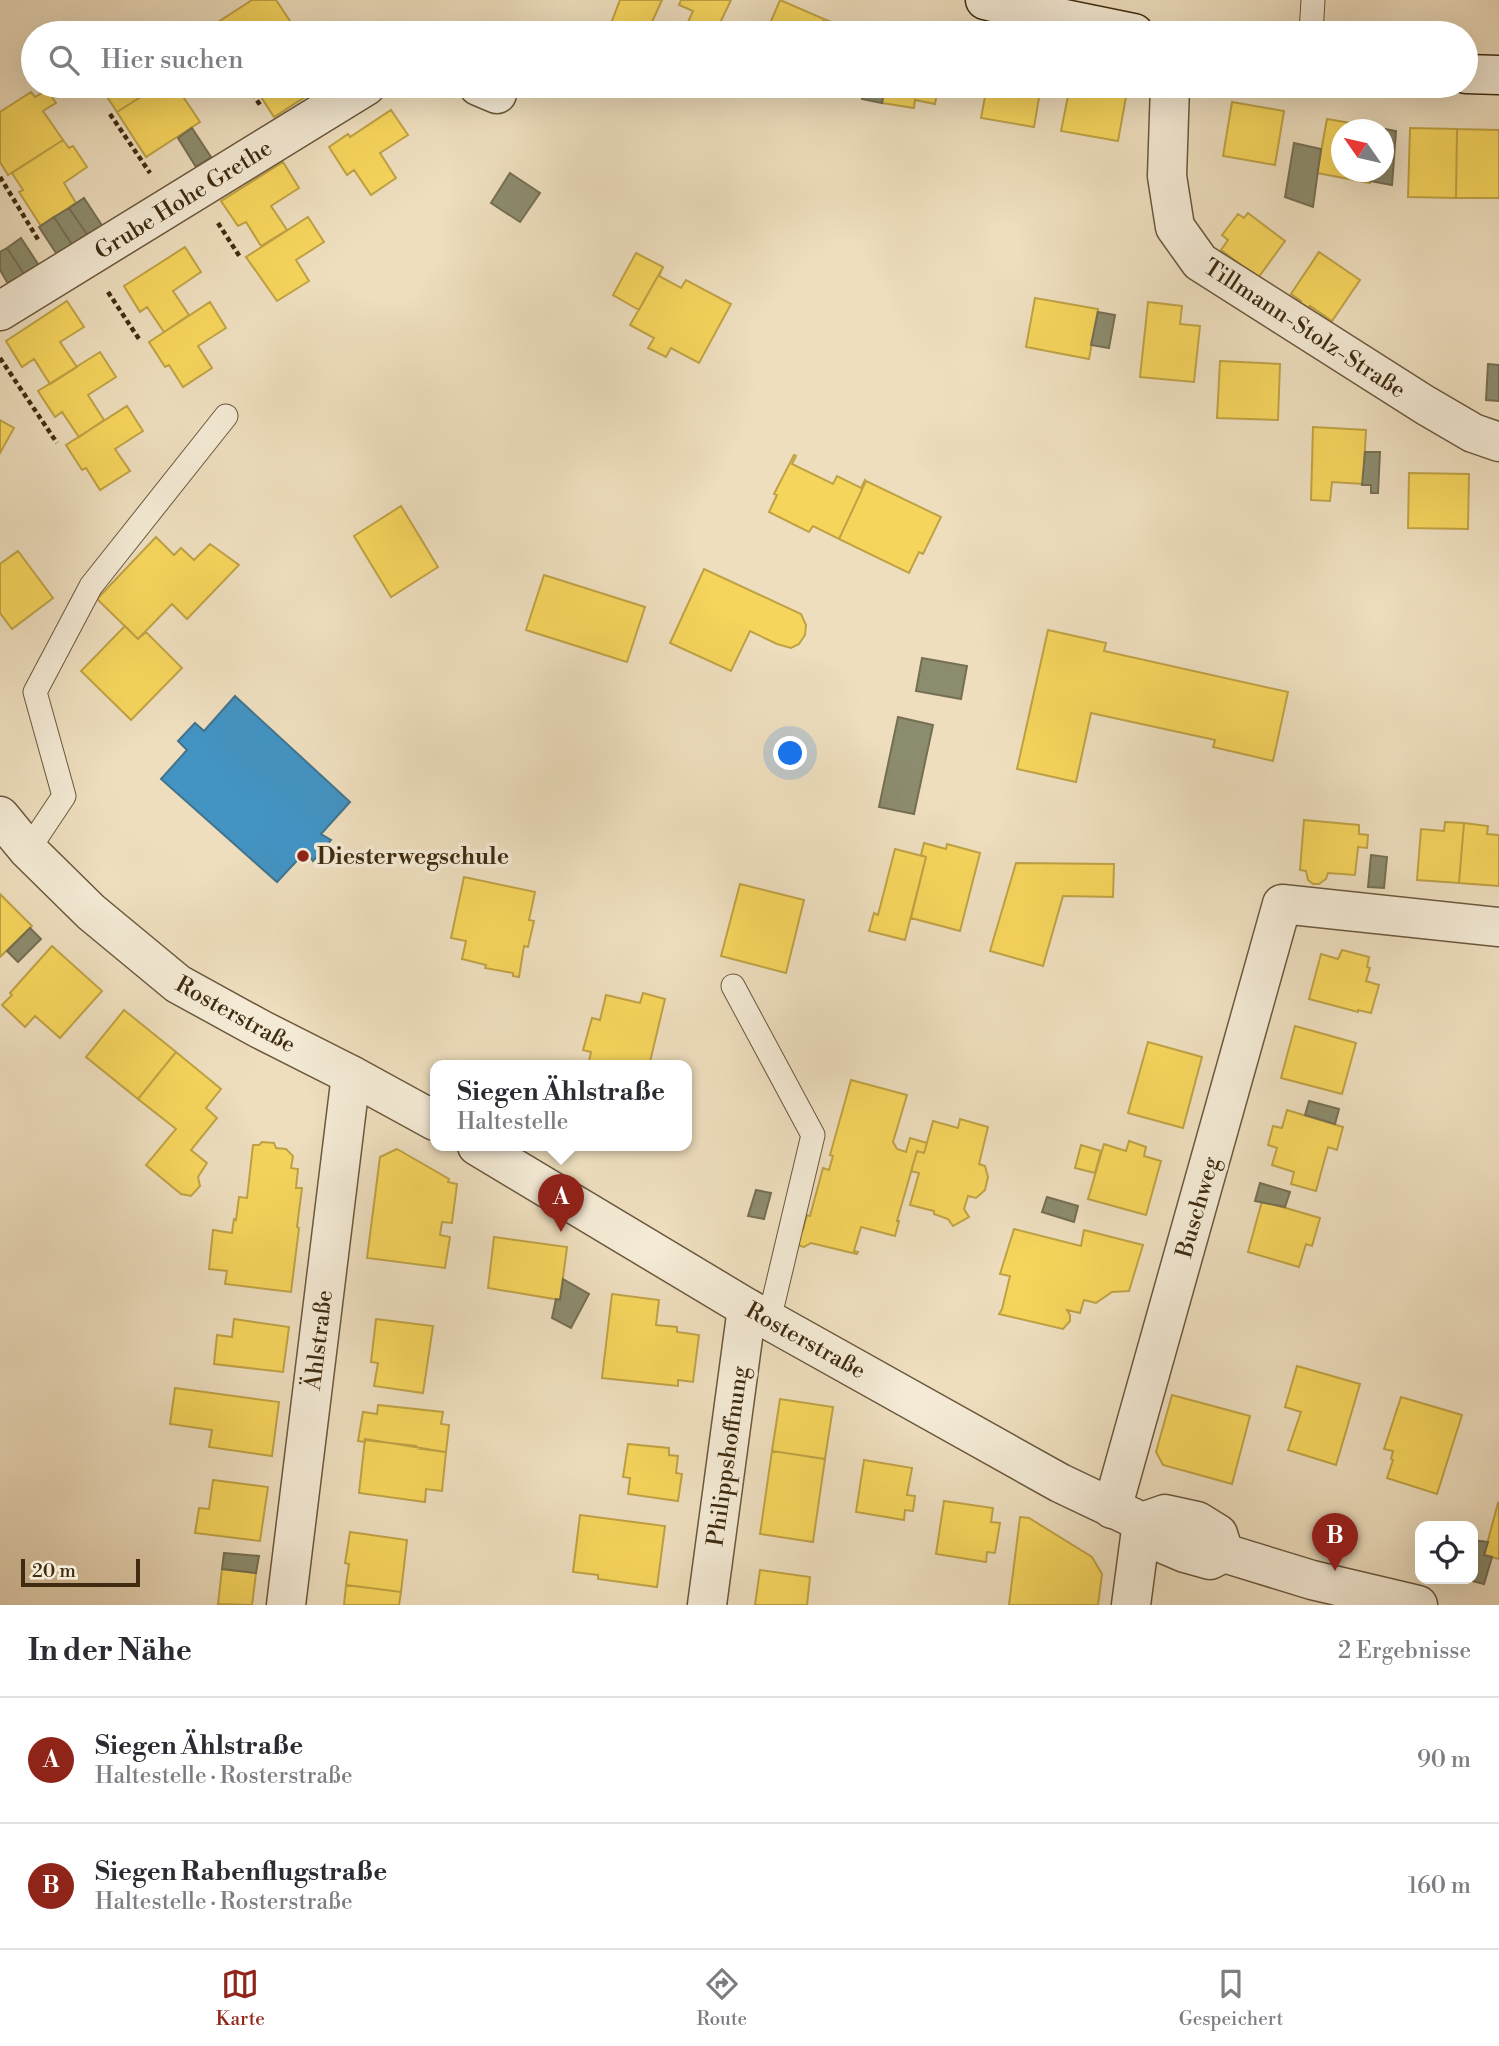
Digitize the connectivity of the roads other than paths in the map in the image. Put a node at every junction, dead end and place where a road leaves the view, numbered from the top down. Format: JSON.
{"nodes":[{"id":1,"x":985,"y":0,"type":"edge"},
{"id":2,"x":1313,"y":0,"type":"edge"},
{"id":3,"x":1075,"y":21,"type":"edge"},
{"id":4,"x":1312,"y":21,"type":"edge"},
{"id":5,"x":1478,"y":74,"type":"edge"},
{"id":6,"x":1499,"y":75,"type":"edge"},
{"id":7,"x":347,"y":98,"type":"edge"},
{"id":8,"x":1170,"y":98,"type":"edge"},
{"id":9,"x":0,"y":311,"type":"edge"},
{"id":10,"x":226,"y":416,"type":"dead end"},
{"id":11,"x":1499,"y":442,"type":"edge"},
{"id":12,"x":0,"y":816,"type":"edge"},
{"id":13,"x":28,"y":850,"type":"junction"},
{"id":14,"x":1499,"y":927,"type":"edge"},
{"id":15,"x":733,"y":986,"type":"dead end"},
{"id":16,"x":351,"y":1075,"type":"junction"},
{"id":17,"x":430,"y":1118,"type":"edge"},
{"id":18,"x":485,"y":1151,"type":"edge"},
{"id":19,"x":758,"y":1314,"type":"junction"},
{"id":20,"x":1127,"y":1516,"type":"junction"},
{"id":21,"x":1368,"y":1599,"type":"edge"},
{"id":22,"x":286,"y":1605,"type":"edge"},
{"id":23,"x":707,"y":1605,"type":"edge"},
{"id":24,"x":1131,"y":1605,"type":"edge"},
{"id":25,"x":1418,"y":1605,"type":"edge"}],
"edges":[{"from":1,"to":3,"type":"street"},
{"from":2,"to":4,"type":"lane"},
{"from":5,"to":6,"type":"street"},
{"from":7,"to":9,"type":"street","name":"Grube Hohe Grethe"},
{"from":8,"to":11,"type":"street","name":"Tillmann-Stolz-Straße"},
{"from":10,"to":13,"type":"lane"},
{"from":12,"to":13,"type":"street","name":"Rosterstraße"},
{"from":13,"to":16,"type":"street","name":"Rosterstraße"},
{"from":14,"to":20,"type":"street","name":"Buschweg"},
{"from":15,"to":19,"type":"lane"},
{"from":16,"to":17,"type":"street","name":"Rosterstraße"},
{"from":16,"to":22,"type":"street","name":"Ählstraße"},
{"from":18,"to":19,"type":"street","name":"Rosterstraße"},
{"from":19,"to":20,"type":"street","name":"Rosterstraße"},
{"from":19,"to":23,"type":"street","name":"Philippshoffnung"},
{"from":20,"to":21,"type":"street","name":"Rosterstraße"},
{"from":20,"to":24,"type":"street","name":"Buschweg"},
{"from":21,"to":25,"type":"street","name":"Rosterstraße"}]}
